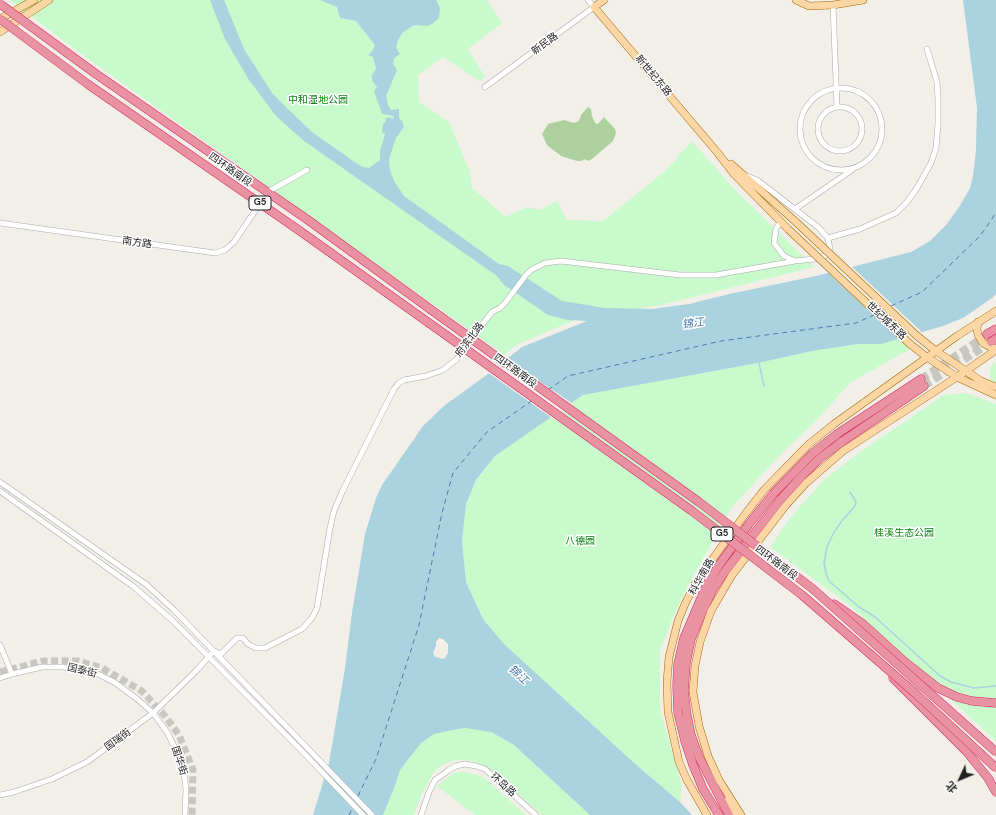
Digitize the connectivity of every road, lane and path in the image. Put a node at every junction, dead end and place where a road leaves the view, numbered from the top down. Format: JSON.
{"nodes":[{"id":1,"x":34,"y":0,"type":"edge"},
{"id":2,"x":49,"y":0,"type":"edge"},
{"id":3,"x":588,"y":0,"type":"edge"},
{"id":4,"x":604,"y":0,"type":"edge"},
{"id":5,"x":796,"y":0,"type":"edge"},
{"id":6,"x":863,"y":0,"type":"edge"},
{"id":7,"x":0,"y":4,"type":"edge"},
{"id":8,"x":832,"y":5,"type":"junction"},
{"id":9,"x":594,"y":7,"type":"junction"},
{"id":10,"x":0,"y":19,"type":"edge"},
{"id":11,"x":0,"y":32,"type":"edge"},
{"id":12,"x":927,"y":49,"type":"dead end"},
{"id":13,"x":485,"y":87,"type":"dead end"},
{"id":14,"x":836,"y":88,"type":"junction"},
{"id":15,"x":837,"y":107,"type":"junction"},
{"id":16,"x":718,"y":152,"type":"junction"},
{"id":17,"x":854,"y":168,"type":"junction"},
{"id":18,"x":307,"y":170,"type":"dead end"},
{"id":19,"x":743,"y":175,"type":"junction"},
{"id":20,"x":271,"y":190,"type":"tunnel mouth"},
{"id":21,"x":795,"y":209,"type":"junction"},
{"id":22,"x":255,"y":211,"type":"tunnel mouth"},
{"id":23,"x":780,"y":222,"type":"junction"},
{"id":24,"x":796,"y":222,"type":"joint"},
{"id":25,"x":0,"y":223,"type":"edge"},
{"id":26,"x":788,"y":230,"type":"joint"},
{"id":27,"x":828,"y":238,"type":"junction"},
{"id":28,"x":795,"y":261,"type":"junction"},
{"id":29,"x":996,"y":311,"type":"edge"},
{"id":30,"x":978,"y":322,"type":"junction"},
{"id":31,"x":996,"y":329,"type":"edge"},
{"id":32,"x":993,"y":342,"type":"edge"},
{"id":33,"x":936,"y":351,"type":"junction"},
{"id":34,"x":928,"y":358,"type":"junction"},
{"id":35,"x":966,"y":371,"type":"junction"},
{"id":36,"x":957,"y":377,"type":"junction"},
{"id":37,"x":996,"y":387,"type":"edge"},
{"id":38,"x":996,"y":395,"type":"edge"},
{"id":39,"x":843,"y":451,"type":"junction"},
{"id":40,"x":819,"y":460,"type":"junction"},
{"id":41,"x":0,"y":482,"type":"edge"},
{"id":42,"x":0,"y":491,"type":"edge"},
{"id":43,"x":721,"y":548,"type":"junction"},
{"id":44,"x":707,"y":584,"type":"junction"},
{"id":45,"x":813,"y":589,"type":"junction"},
{"id":46,"x":0,"y":645,"type":"edge"},
{"id":47,"x":866,"y":650,"type":"junction"},
{"id":48,"x":214,"y":651,"type":"junction"},
{"id":49,"x":209,"y":656,"type":"junction"},
{"id":50,"x":12,"y":674,"type":"junction"},
{"id":51,"x":0,"y":678,"type":"edge"},
{"id":52,"x":996,"y":703,"type":"edge"},
{"id":53,"x":153,"y":713,"type":"junction"},
{"id":54,"x":996,"y":752,"type":"edge"},
{"id":55,"x":996,"y":768,"type":"edge"},
{"id":56,"x":712,"y":783,"type":"junction"},
{"id":57,"x":703,"y":789,"type":"junction"},
{"id":58,"x":996,"y":792,"type":"edge"},
{"id":59,"x":0,"y":795,"type":"edge"},
{"id":60,"x":185,"y":815,"type":"edge"},
{"id":61,"x":363,"y":815,"type":"edge"},
{"id":62,"x":372,"y":815,"type":"edge"},
{"id":63,"x":421,"y":815,"type":"edge"},
{"id":64,"x":536,"y":815,"type":"edge"},
{"id":65,"x":707,"y":815,"type":"edge"},
{"id":66,"x":715,"y":815,"type":"edge"},
{"id":67,"x":719,"y":815,"type":"edge"},
{"id":68,"x":729,"y":815,"type":"edge"},
{"id":69,"x":734,"y":815,"type":"edge"},
{"id":70,"x":741,"y":815,"type":"edge"}],
"edges":[{"from":1,"to":10,"type":"main road"},
{"from":2,"to":11,"type":"main road"},
{"from":3,"to":9,"type":"street","name":"新世纪东路"},
{"from":4,"to":9,"type":"main road","name":"新民路"},
{"from":5,"to":8,"type":"main road"},
{"from":6,"to":8,"type":"main road"},
{"from":7,"to":45,"type":"highway","name":"四环路南段","number":"G5","bridge":true},
{"from":8,"to":14,"type":"street"},
{"from":9,"to":13,"type":"street","name":"新民路"},
{"from":9,"to":16,"type":"main road","name":"新世纪东路"},
{"from":10,"to":47,"type":"highway","name":"四环路南段","number":"G5","bridge":true},
{"from":12,"to":27,"type":"street"},
{"from":14,"to":15,"type":"street"},
{"from":14,"to":17,"type":"street"},
{"from":14,"to":17,"type":"street"},
{"from":15,"to":15,"type":"street"},
{"from":16,"to":19,"type":"main road","name":"新世纪东路"},
{"from":16,"to":23,"type":"main road","name":"新世纪东路"},
{"from":17,"to":21,"type":"street"},
{"from":18,"to":20,"type":"street"},
{"from":19,"to":21,"type":"street","name":"新世纪东路"},
{"from":19,"to":24,"type":"main road","name":"新世纪东路"},
{"from":21,"to":27,"type":"street","name":"新世纪东路"},
{"from":22,"to":25,"type":"street","name":"南方路"},
{"from":23,"to":26,"type":"main road","name":"新世纪东路"},
{"from":23,"to":28,"type":"street"},
{"from":24,"to":33,"type":"main road","name":"世纪城东路","bridge":true},
{"from":26,"to":34,"type":"main road","name":"世纪城东路","bridge":true},
{"from":27,"to":28,"type":"street","name":"府滨北路"},
{"from":28,"to":48,"type":"street","name":"府滨北路"},
{"from":29,"to":30,"type":"main road"},
{"from":30,"to":32,"type":"main road"},
{"from":30,"to":33,"type":"main road"},
{"from":31,"to":32,"type":"highway"},
{"from":32,"to":35,"type":"main road"},
{"from":33,"to":34,"type":"main road"},
{"from":33,"to":35,"type":"main road","name":"世纪城东路"},
{"from":34,"to":36,"type":"main road","name":"世纪城东路"},
{"from":34,"to":43,"type":"main road"},
{"from":35,"to":36,"type":"main road"},
{"from":35,"to":37,"type":"main road","name":"世纪城东路"},
{"from":36,"to":38,"type":"main road","name":"世纪城东路"},
{"from":36,"to":39,"type":"main road"},
{"from":39,"to":40,"type":"main road"},
{"from":39,"to":70,"type":"main road"},
{"from":40,"to":44,"type":"highway","name":"科华南路"},
{"from":40,"to":56,"type":"highway","name":"科华南路"},
{"from":41,"to":48,"type":"street"},
{"from":42,"to":49,"type":"street"},
{"from":43,"to":44,"type":"main road"},
{"from":43,"to":65,"type":"main road"},
{"from":44,"to":57,"type":"highway","name":"科华南路"},
{"from":45,"to":52,"type":"highway","bridge":true},
{"from":45,"to":54,"type":"highway","name":"四环路南段","number":"G5","bridge":true},
{"from":46,"to":50,"type":"street"},
{"from":47,"to":55,"type":"highway","name":"四环路南段","number":"G5","bridge":true},
{"from":47,"to":58,"type":"highway","bridge":true},
{"from":48,"to":49,"type":"street","name":"国瑞街"},
{"from":48,"to":62,"type":"street"},
{"from":49,"to":53,"type":"street","name":"国瑞街"},
{"from":49,"to":61,"type":"street"},
{"from":50,"to":51,"type":"street","name":"国泰街"},
{"from":50,"to":53,"type":"street","name":"国泰街"},
{"from":53,"to":59,"type":"street","name":"国瑞街"},
{"from":53,"to":60,"type":"street","name":"国华街"},
{"from":56,"to":68,"type":"highway","name":"科华南路"},
{"from":56,"to":69,"type":"main road"},
{"from":57,"to":66,"type":"main road"},
{"from":57,"to":67,"type":"highway","name":"科华南路"},
{"from":63,"to":64,"type":"street","name":"环岛路"}]}
